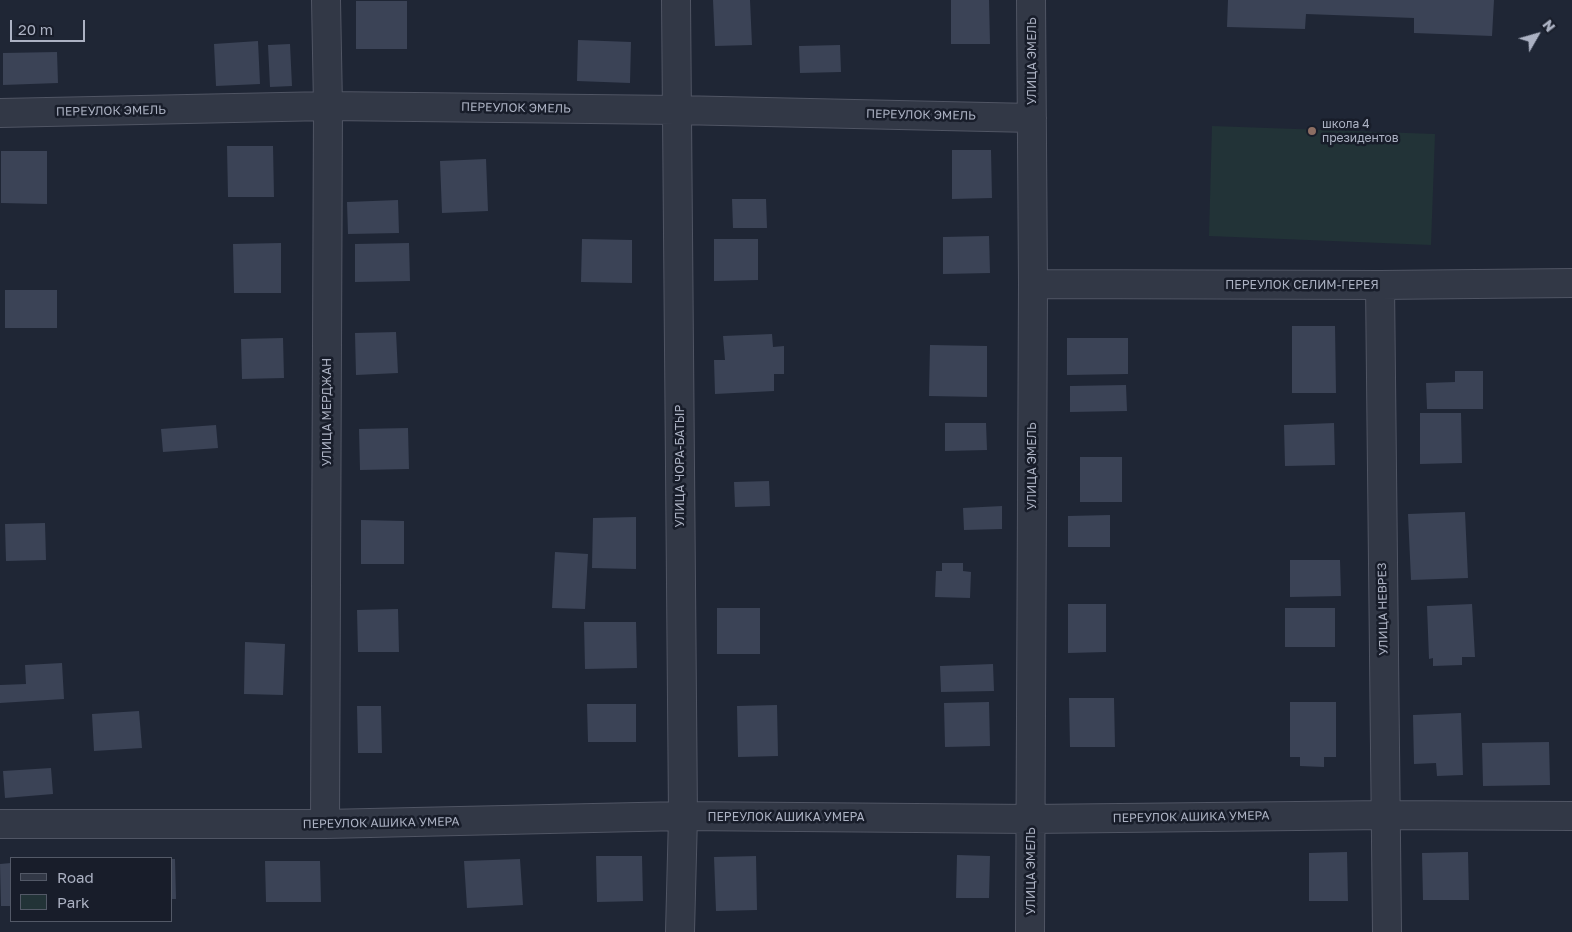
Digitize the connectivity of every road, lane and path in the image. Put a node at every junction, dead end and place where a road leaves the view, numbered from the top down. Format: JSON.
{"nodes":[{"id":1,"x":326,"y":0,"type":"edge"},
{"id":2,"x":676,"y":0,"type":"edge"},
{"id":3,"x":1031,"y":0,"type":"edge"},
{"id":4,"x":328,"y":106,"type":"junction"},
{"id":5,"x":677,"y":110,"type":"junction"},
{"id":6,"x":0,"y":113,"type":"edge"},
{"id":7,"x":1032,"y":118,"type":"junction"},
{"id":8,"x":1572,"y":283,"type":"edge"},
{"id":9,"x":1033,"y":284,"type":"junction"},
{"id":10,"x":1380,"y":286,"type":"junction"},
{"id":11,"x":1386,"y":815,"type":"junction"},
{"id":12,"x":682,"y":816,"type":"junction"},
{"id":13,"x":1572,"y":816,"type":"edge"},
{"id":14,"x":1031,"y":818,"type":"junction"},
{"id":15,"x":0,"y":824,"type":"edge"},
{"id":16,"x":325,"y":824,"type":"junction"},
{"id":17,"x":680,"y":932,"type":"edge"},
{"id":18,"x":1030,"y":932,"type":"edge"},
{"id":19,"x":1387,"y":932,"type":"edge"}],
"edges":[{"from":1,"to":4,"type":"street","name":"УЛИЦА МЕРДЖАН"},
{"from":2,"to":5,"type":"street","name":"УЛИЦА ЧОРА-БАТЫР"},
{"from":3,"to":7,"type":"street","name":"УЛИЦА ЭМЕЛЬ"},
{"from":4,"to":5,"type":"street","name":"ПЕРЕУЛОК ЭМЕЛЬ"},
{"from":4,"to":6,"type":"street","name":"ПЕРЕУЛОК ЭМЕЛЬ"},
{"from":4,"to":16,"type":"street","name":"УЛИЦА МЕРДЖАН"},
{"from":5,"to":7,"type":"street","name":"ПЕРЕУЛОК ЭМЕЛЬ"},
{"from":5,"to":12,"type":"street","name":"УЛИЦА ЧОРА-БАТЫР"},
{"from":7,"to":9,"type":"street","name":"УЛИЦА ЭМЕЛЬ"},
{"from":8,"to":10,"type":"street","name":"ПЕРЕУЛОК СЕЛИМ-ГЕРЕЯ"},
{"from":9,"to":10,"type":"street","name":"ПЕРЕУЛОК СЕЛИМ-ГЕРЕЯ"},
{"from":9,"to":14,"type":"street","name":"УЛИЦА ЭМЕЛЬ"},
{"from":10,"to":11,"type":"street","name":"УЛИЦА НЕВРЕЗ"},
{"from":11,"to":13,"type":"street","name":"ПЕРЕУЛОК АШИКА УМЕРА"},
{"from":11,"to":14,"type":"street","name":"ПЕРЕУЛОК АШИКА УМЕРА"},
{"from":11,"to":19,"type":"street","name":"УЛИЦА НЕВРЕЗ"},
{"from":12,"to":14,"type":"street","name":"ПЕРЕУЛОК АШИКА УМЕРА"},
{"from":12,"to":16,"type":"street","name":"ПЕРЕУЛОК АШИКА УМЕРА"},
{"from":12,"to":17,"type":"street","name":"УЛИЦА ЧОРА-БАТЫР"},
{"from":14,"to":18,"type":"street","name":"УЛИЦА ЭМЕЛЬ"},
{"from":15,"to":16,"type":"street","name":"ПЕРЕУЛОК АШИКА УМЕРА"}]}
